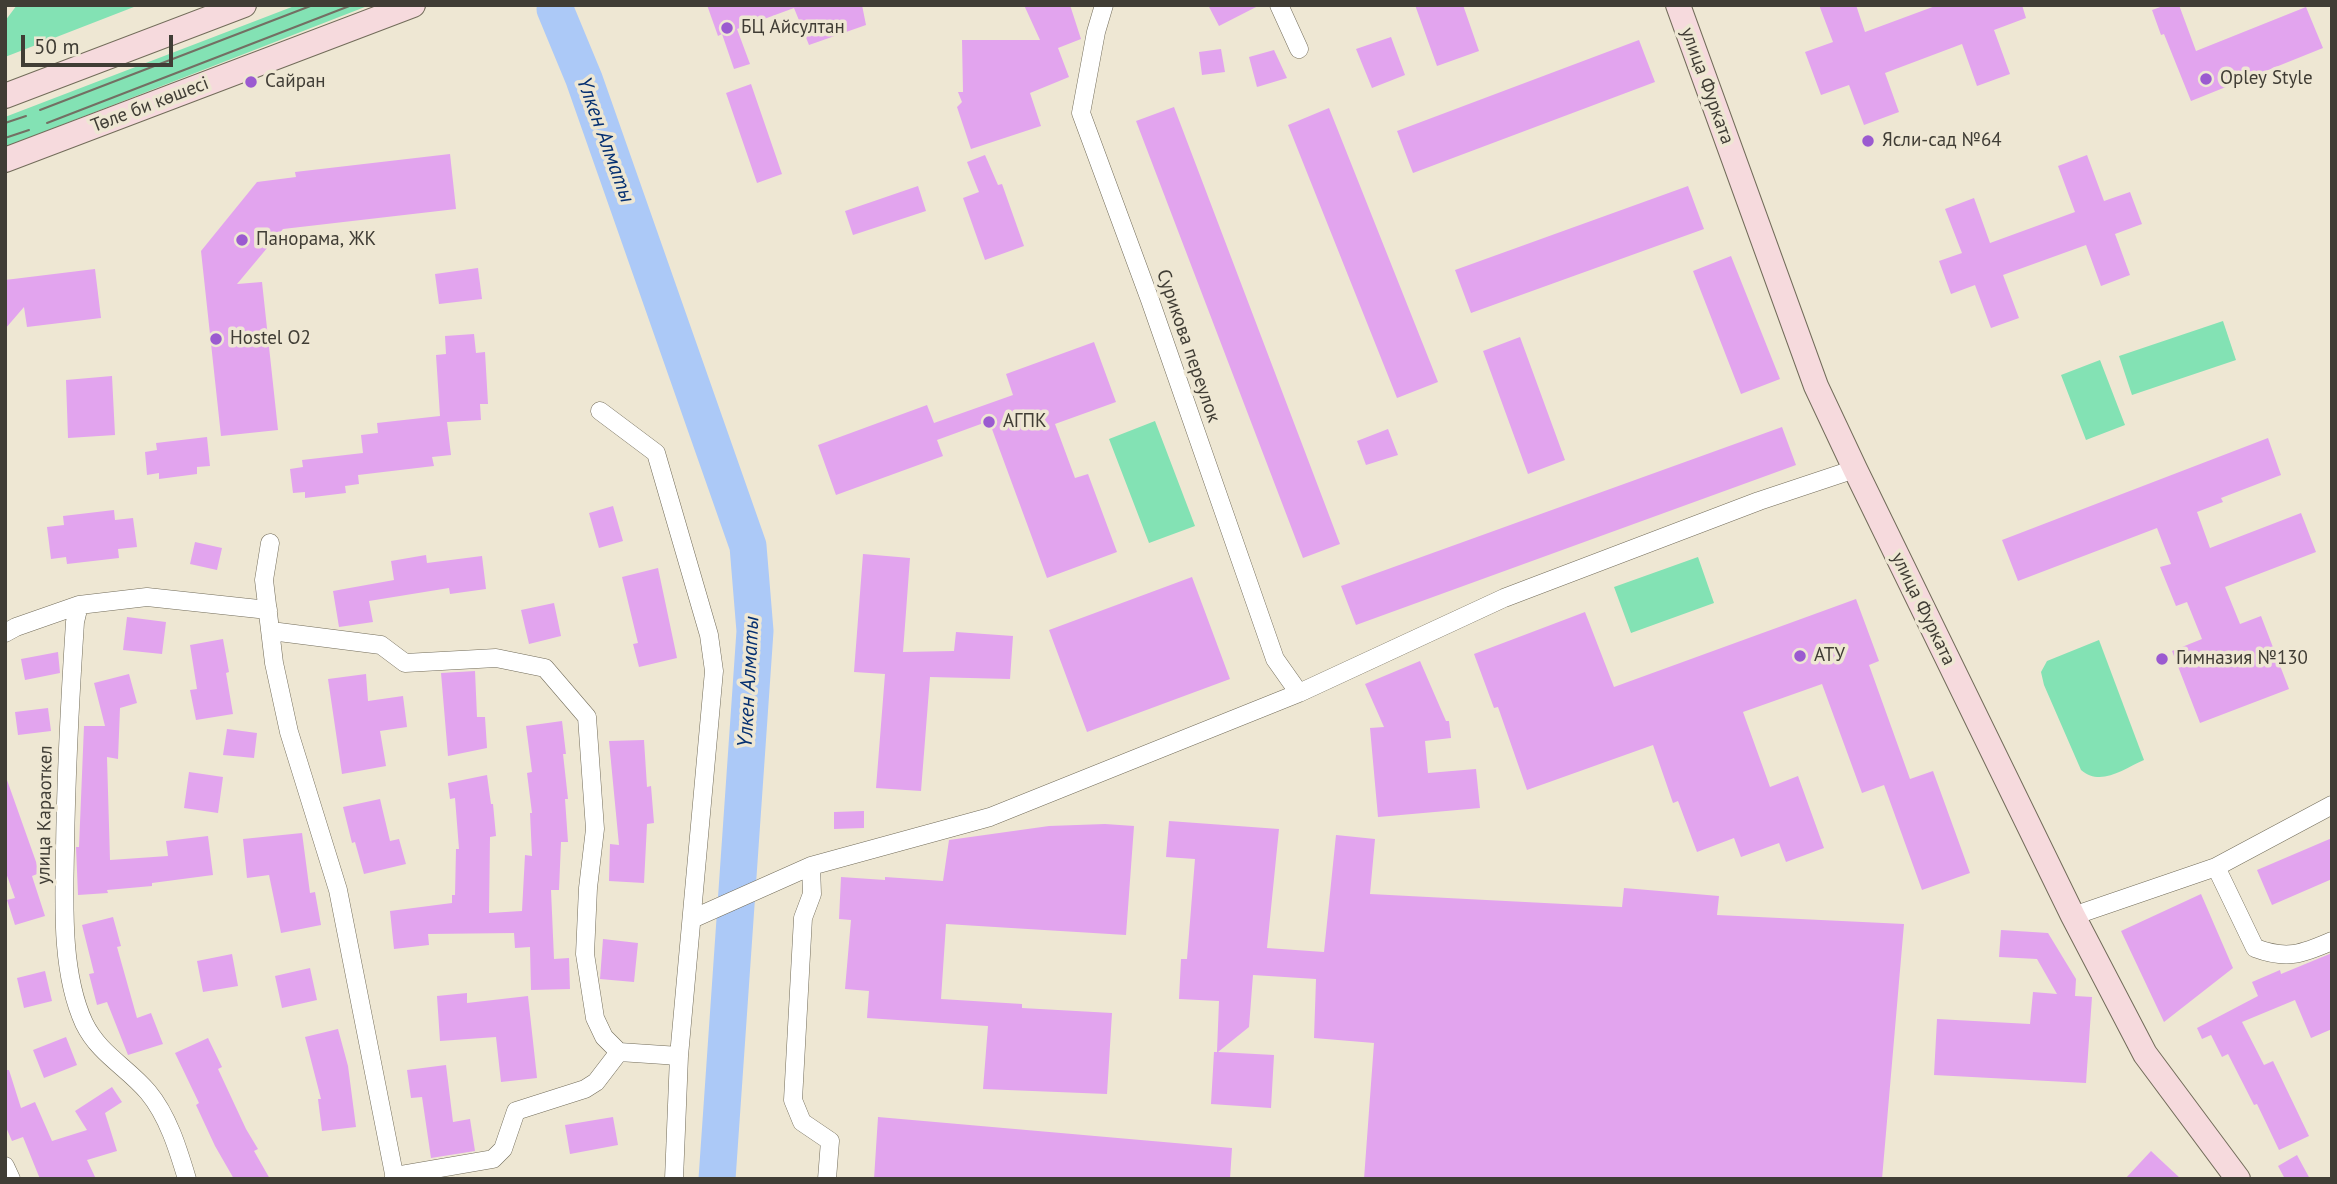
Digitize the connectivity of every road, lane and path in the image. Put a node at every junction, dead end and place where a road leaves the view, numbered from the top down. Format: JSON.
{"nodes":[{"id":1,"x":244,"y":5,"type":"edge"},
{"id":2,"x":413,"y":5,"type":"edge"},
{"id":3,"x":1104,"y":5,"type":"edge"},
{"id":4,"x":1279,"y":5,"type":"edge"},
{"id":5,"x":1678,"y":5,"type":"edge"},
{"id":6,"x":1299,"y":49,"type":"dead end"},
{"id":7,"x":5,"y":96,"type":"edge"},
{"id":8,"x":5,"y":160,"type":"edge"},
{"id":9,"x":600,"y":411,"type":"dead end"},
{"id":10,"x":1855,"y":469,"type":"junction"},
{"id":11,"x":270,"y":543,"type":"dead end"},
{"id":12,"x":79,"y":605,"type":"junction"},
{"id":13,"x":268,"y":610,"type":"junction"},
{"id":14,"x":271,"y":631,"type":"junction"},
{"id":15,"x":5,"y":634,"type":"edge"},
{"id":16,"x":1298,"y":693,"type":"junction"},
{"id":17,"x":2332,"y":805,"type":"edge"},
{"id":18,"x":811,"y":866,"type":"junction"},
{"id":19,"x":2216,"y":867,"type":"junction"},
{"id":20,"x":2073,"y":916,"type":"junction"},
{"id":21,"x":692,"y":919,"type":"junction"},
{"id":22,"x":2332,"y":941,"type":"edge"},
{"id":23,"x":619,"y":1052,"type":"junction"},
{"id":24,"x":679,"y":1056,"type":"junction"},
{"id":25,"x":5,"y":1166,"type":"edge"},
{"id":26,"x":395,"y":1177,"type":"edge"},
{"id":27,"x":11,"y":1179,"type":"edge"},
{"id":28,"x":187,"y":1179,"type":"edge"},
{"id":29,"x":674,"y":1179,"type":"edge"},
{"id":30,"x":827,"y":1179,"type":"edge"},
{"id":31,"x":2238,"y":1179,"type":"edge"}],
"edges":[{"from":1,"to":7,"type":"street"},
{"from":2,"to":8,"type":"street","name":"Төле би көшесі"},
{"from":3,"to":16,"type":"street","name":"Сурикова переулок"},
{"from":4,"to":6,"type":"street"},
{"from":5,"to":10,"type":"street","name":"улица Фурката"},
{"from":9,"to":21,"type":"street"},
{"from":10,"to":16,"type":"street"},
{"from":10,"to":20,"type":"street","name":"улица Фурката"},
{"from":11,"to":13,"type":"street"},
{"from":12,"to":13,"type":"street"},
{"from":12,"to":15,"type":"street"},
{"from":12,"to":28,"type":"street","name":"улица Караоткел"},
{"from":13,"to":14,"type":"street"},
{"from":14,"to":23,"type":"street"},
{"from":14,"to":26,"type":"street"},
{"from":16,"to":18,"type":"street"},
{"from":17,"to":19,"type":"street"},
{"from":18,"to":21,"type":"street"},
{"from":18,"to":30,"type":"street"},
{"from":19,"to":20,"type":"street"},
{"from":19,"to":22,"type":"street"},
{"from":20,"to":31,"type":"street","name":"улица Фурката"},
{"from":21,"to":24,"type":"street"},
{"from":23,"to":24,"type":"street"},
{"from":23,"to":26,"type":"street"},
{"from":24,"to":29,"type":"street"},
{"from":25,"to":27,"type":"street"}]}
